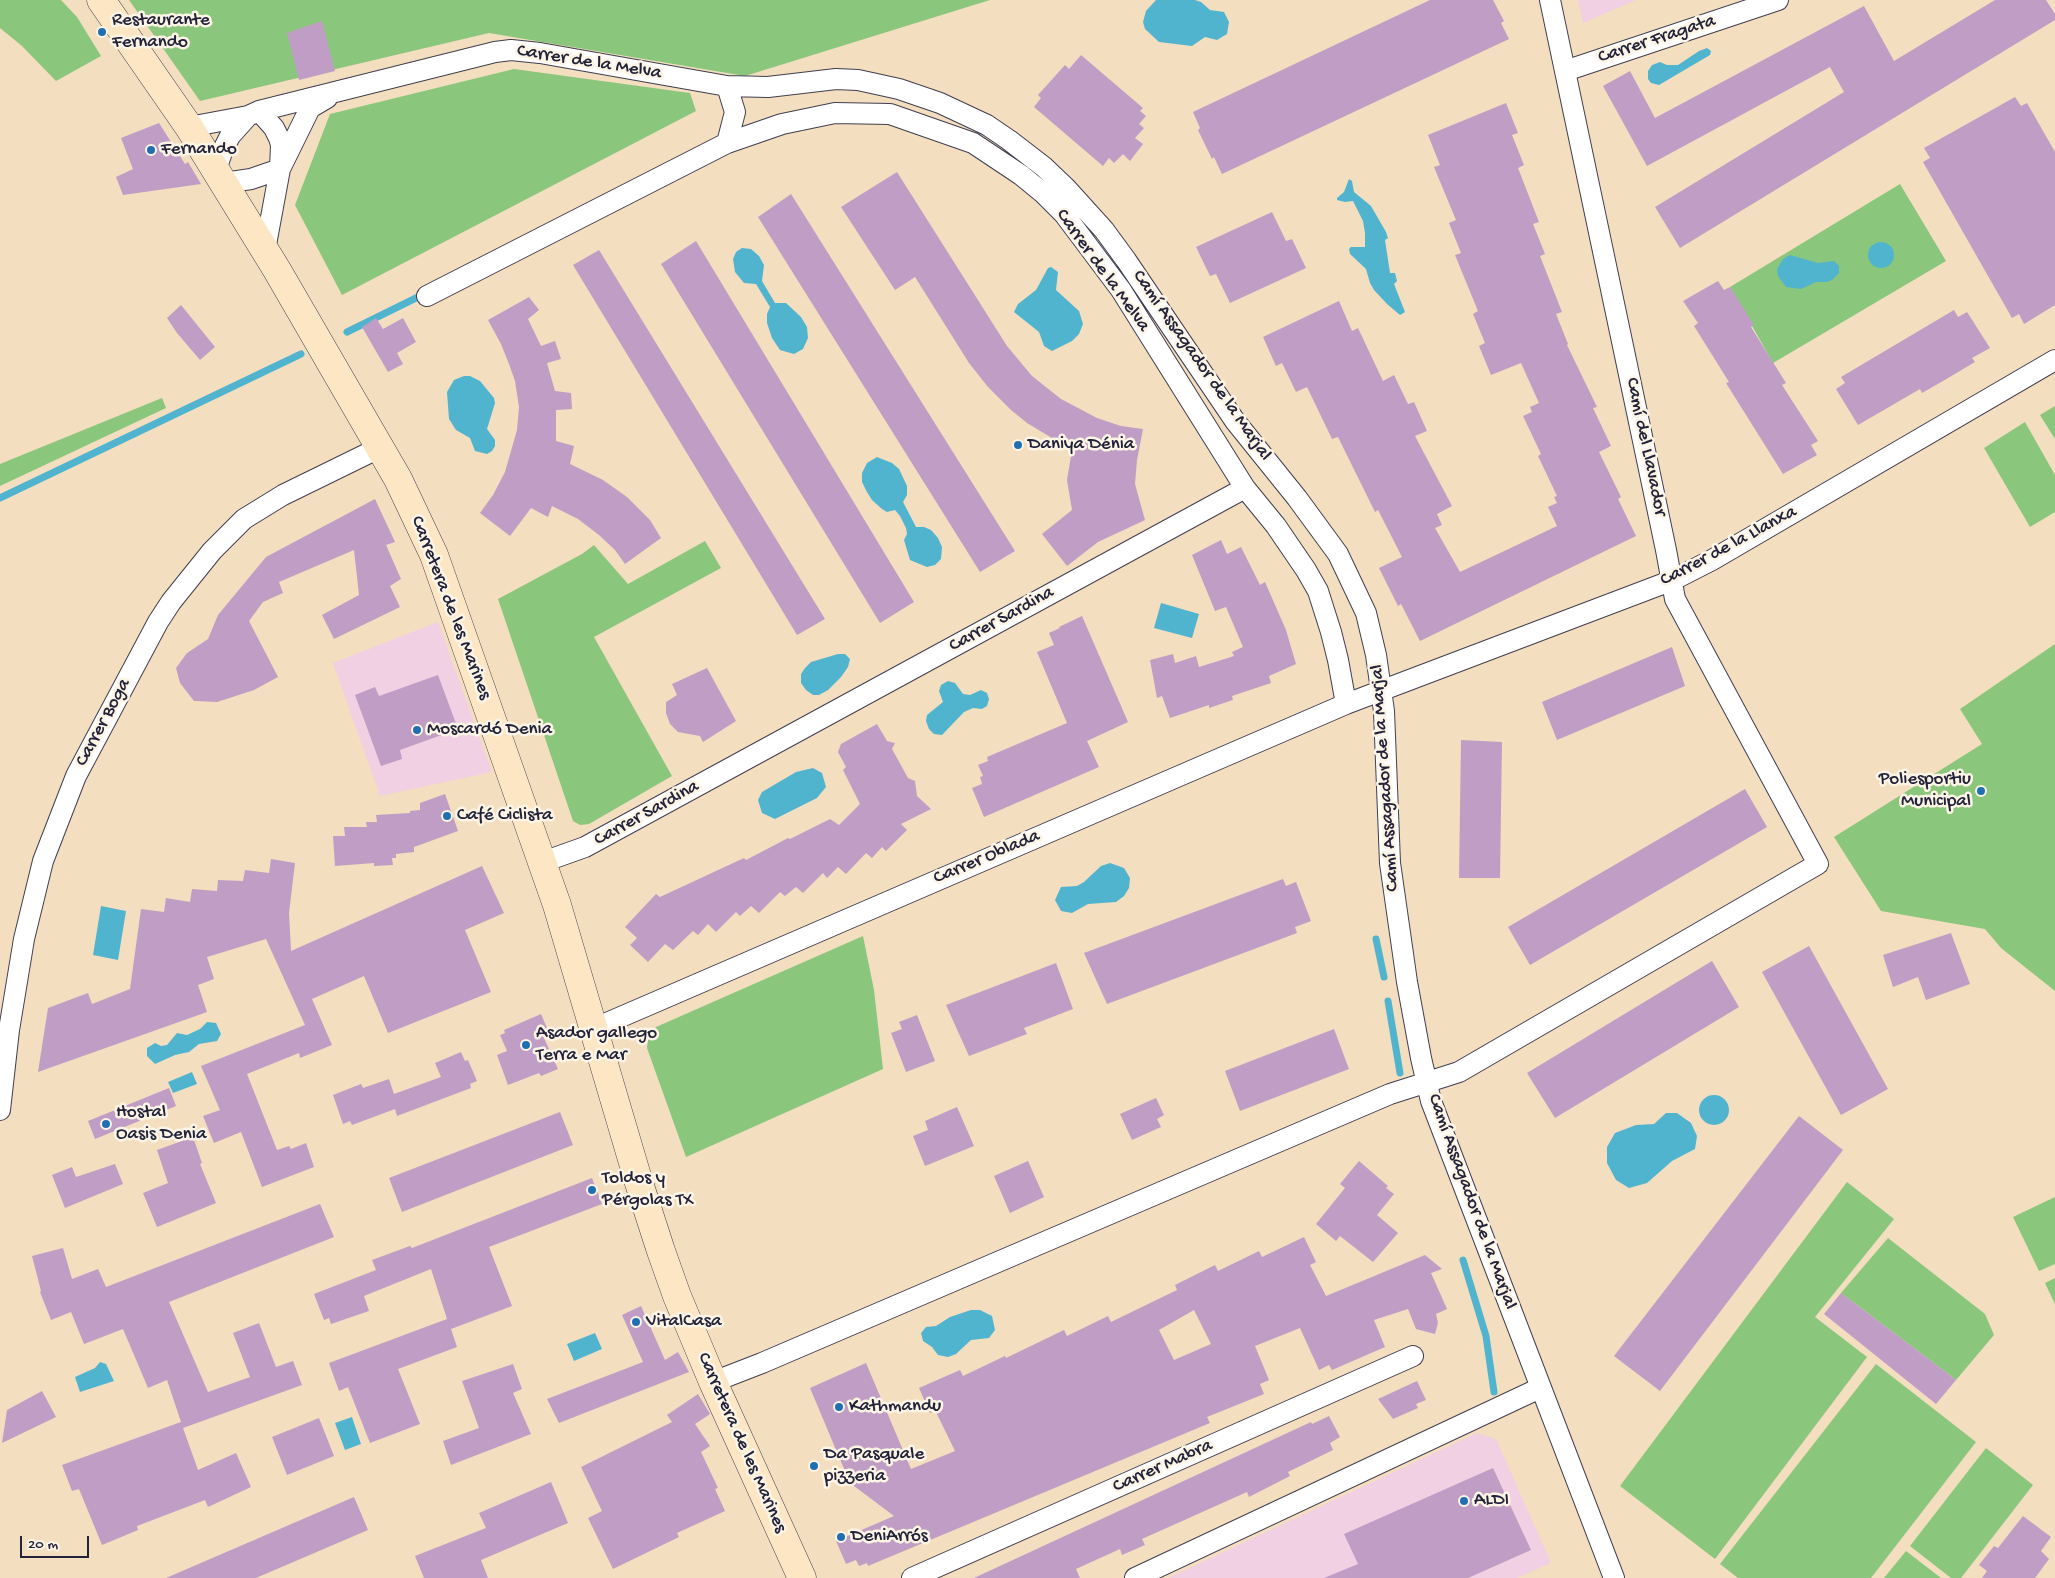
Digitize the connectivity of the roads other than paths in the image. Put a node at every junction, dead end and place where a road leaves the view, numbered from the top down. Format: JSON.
{"nodes":[{"id":1,"x":101,"y":0,"type":"edge"},
{"id":2,"x":1550,"y":0,"type":"edge"},
{"id":3,"x":1778,"y":0,"type":"edge"},
{"id":4,"x":1565,"y":70,"type":"junction"},
{"id":5,"x":858,"y":80,"type":"joint"},
{"id":6,"x":726,"y":86,"type":"junction"},
{"id":7,"x":336,"y":93,"type":"junction"},
{"id":8,"x":254,"y":114,"type":"junction"},
{"id":9,"x":189,"y":127,"type":"junction"},
{"id":10,"x":727,"y":144,"type":"junction"},
{"id":11,"x":280,"y":169,"type":"junction"},
{"id":12,"x":220,"y":177,"type":"junction"},
{"id":13,"x":265,"y":250,"type":"junction"},
{"id":14,"x":427,"y":296,"type":"dead end"},
{"id":15,"x":2055,"y":360,"type":"edge"},
{"id":16,"x":381,"y":447,"type":"junction"},
{"id":17,"x":1245,"y":488,"type":"junction"},
{"id":18,"x":1673,"y":580,"type":"junction"},
{"id":19,"x":1382,"y":691,"type":"junction"},
{"id":20,"x":1346,"y":704,"type":"junction"},
{"id":21,"x":543,"y":862,"type":"junction"},
{"id":22,"x":593,"y":1029,"type":"junction"},
{"id":23,"x":1427,"y":1082,"type":"junction"},
{"id":24,"x":0,"y":1110,"type":"edge"},
{"id":25,"x":1413,"y":1356,"type":"dead end"},
{"id":26,"x":714,"y":1382,"type":"junction"},
{"id":27,"x":1540,"y":1388,"type":"junction"},
{"id":28,"x":802,"y":1578,"type":"edge"},
{"id":29,"x":912,"y":1578,"type":"edge"},
{"id":30,"x":1135,"y":1578,"type":"edge"},
{"id":31,"x":1614,"y":1578,"type":"edge"}],
"edges":[{"from":1,"to":9,"type":"main road","name":"Carretera de les Marines"},
{"from":2,"to":4,"type":"street","name":"Camí del Llavador"},
{"from":3,"to":4,"type":"street","name":"Carrer Fragata"},
{"from":4,"to":18,"type":"street","name":"Camí del Llavador"},
{"from":5,"to":6,"type":"street","name":"Carrer de la Melva"},
{"from":5,"to":19,"type":"street","name":"Camí Assagador de la Marjal"},
{"from":6,"to":7,"type":"street","name":"Carrer de la Melva"},
{"from":6,"to":10,"type":"street"},
{"from":7,"to":8,"type":"street","name":"Carrer de la Melva"},
{"from":7,"to":11,"type":"street","name":"Carrer de la Melva"},
{"from":8,"to":9,"type":"street","name":"Carrer de la Melva"},
{"from":8,"to":11,"type":"street","name":"Carrer de la Melva"},
{"from":8,"to":12,"type":"street"},
{"from":9,"to":12,"type":"main road","name":"Carretera de les Marines"},
{"from":10,"to":14,"type":"street","name":"Carrer de la Melva"},
{"from":10,"to":17,"type":"street","name":"Carrer de la Melva"},
{"from":11,"to":12,"type":"street"},
{"from":11,"to":13,"type":"street","name":"Carrer de la Melva"},
{"from":12,"to":13,"type":"main road","name":"Carretera de les Marines"},
{"from":13,"to":16,"type":"main road","name":"Carretera de les Marines"},
{"from":15,"to":18,"type":"street","name":"Carrer de la Llanxa"},
{"from":16,"to":21,"type":"main road","name":"Carretera de les Marines"},
{"from":16,"to":24,"type":"street","name":"Carrer Boga"},
{"from":17,"to":20,"type":"street"},
{"from":17,"to":21,"type":"street","name":"Carrer Sardina"},
{"from":18,"to":19,"type":"street","name":"Carrer de la Llanxa"},
{"from":18,"to":23,"type":"street","name":"Camí del Llavador"},
{"from":19,"to":20,"type":"street","name":"Carrer Oblada"},
{"from":19,"to":23,"type":"street","name":"Camí Assagador de la Marjal"},
{"from":20,"to":22,"type":"street","name":"Carrer Oblada"},
{"from":21,"to":22,"type":"main road","name":"Carretera de les Marines"},
{"from":22,"to":26,"type":"main road","name":"Carretera de les Marines"},
{"from":23,"to":26,"type":"street"},
{"from":23,"to":27,"type":"street","name":"Camí Assagador de la Marjal"},
{"from":25,"to":29,"type":"street","name":"Carrer Mabra"},
{"from":26,"to":28,"type":"main road","name":"Carretera de les Marines"},
{"from":27,"to":30,"type":"street"},
{"from":27,"to":31,"type":"street","name":"Camí Assagador de la Marjal"}]}
